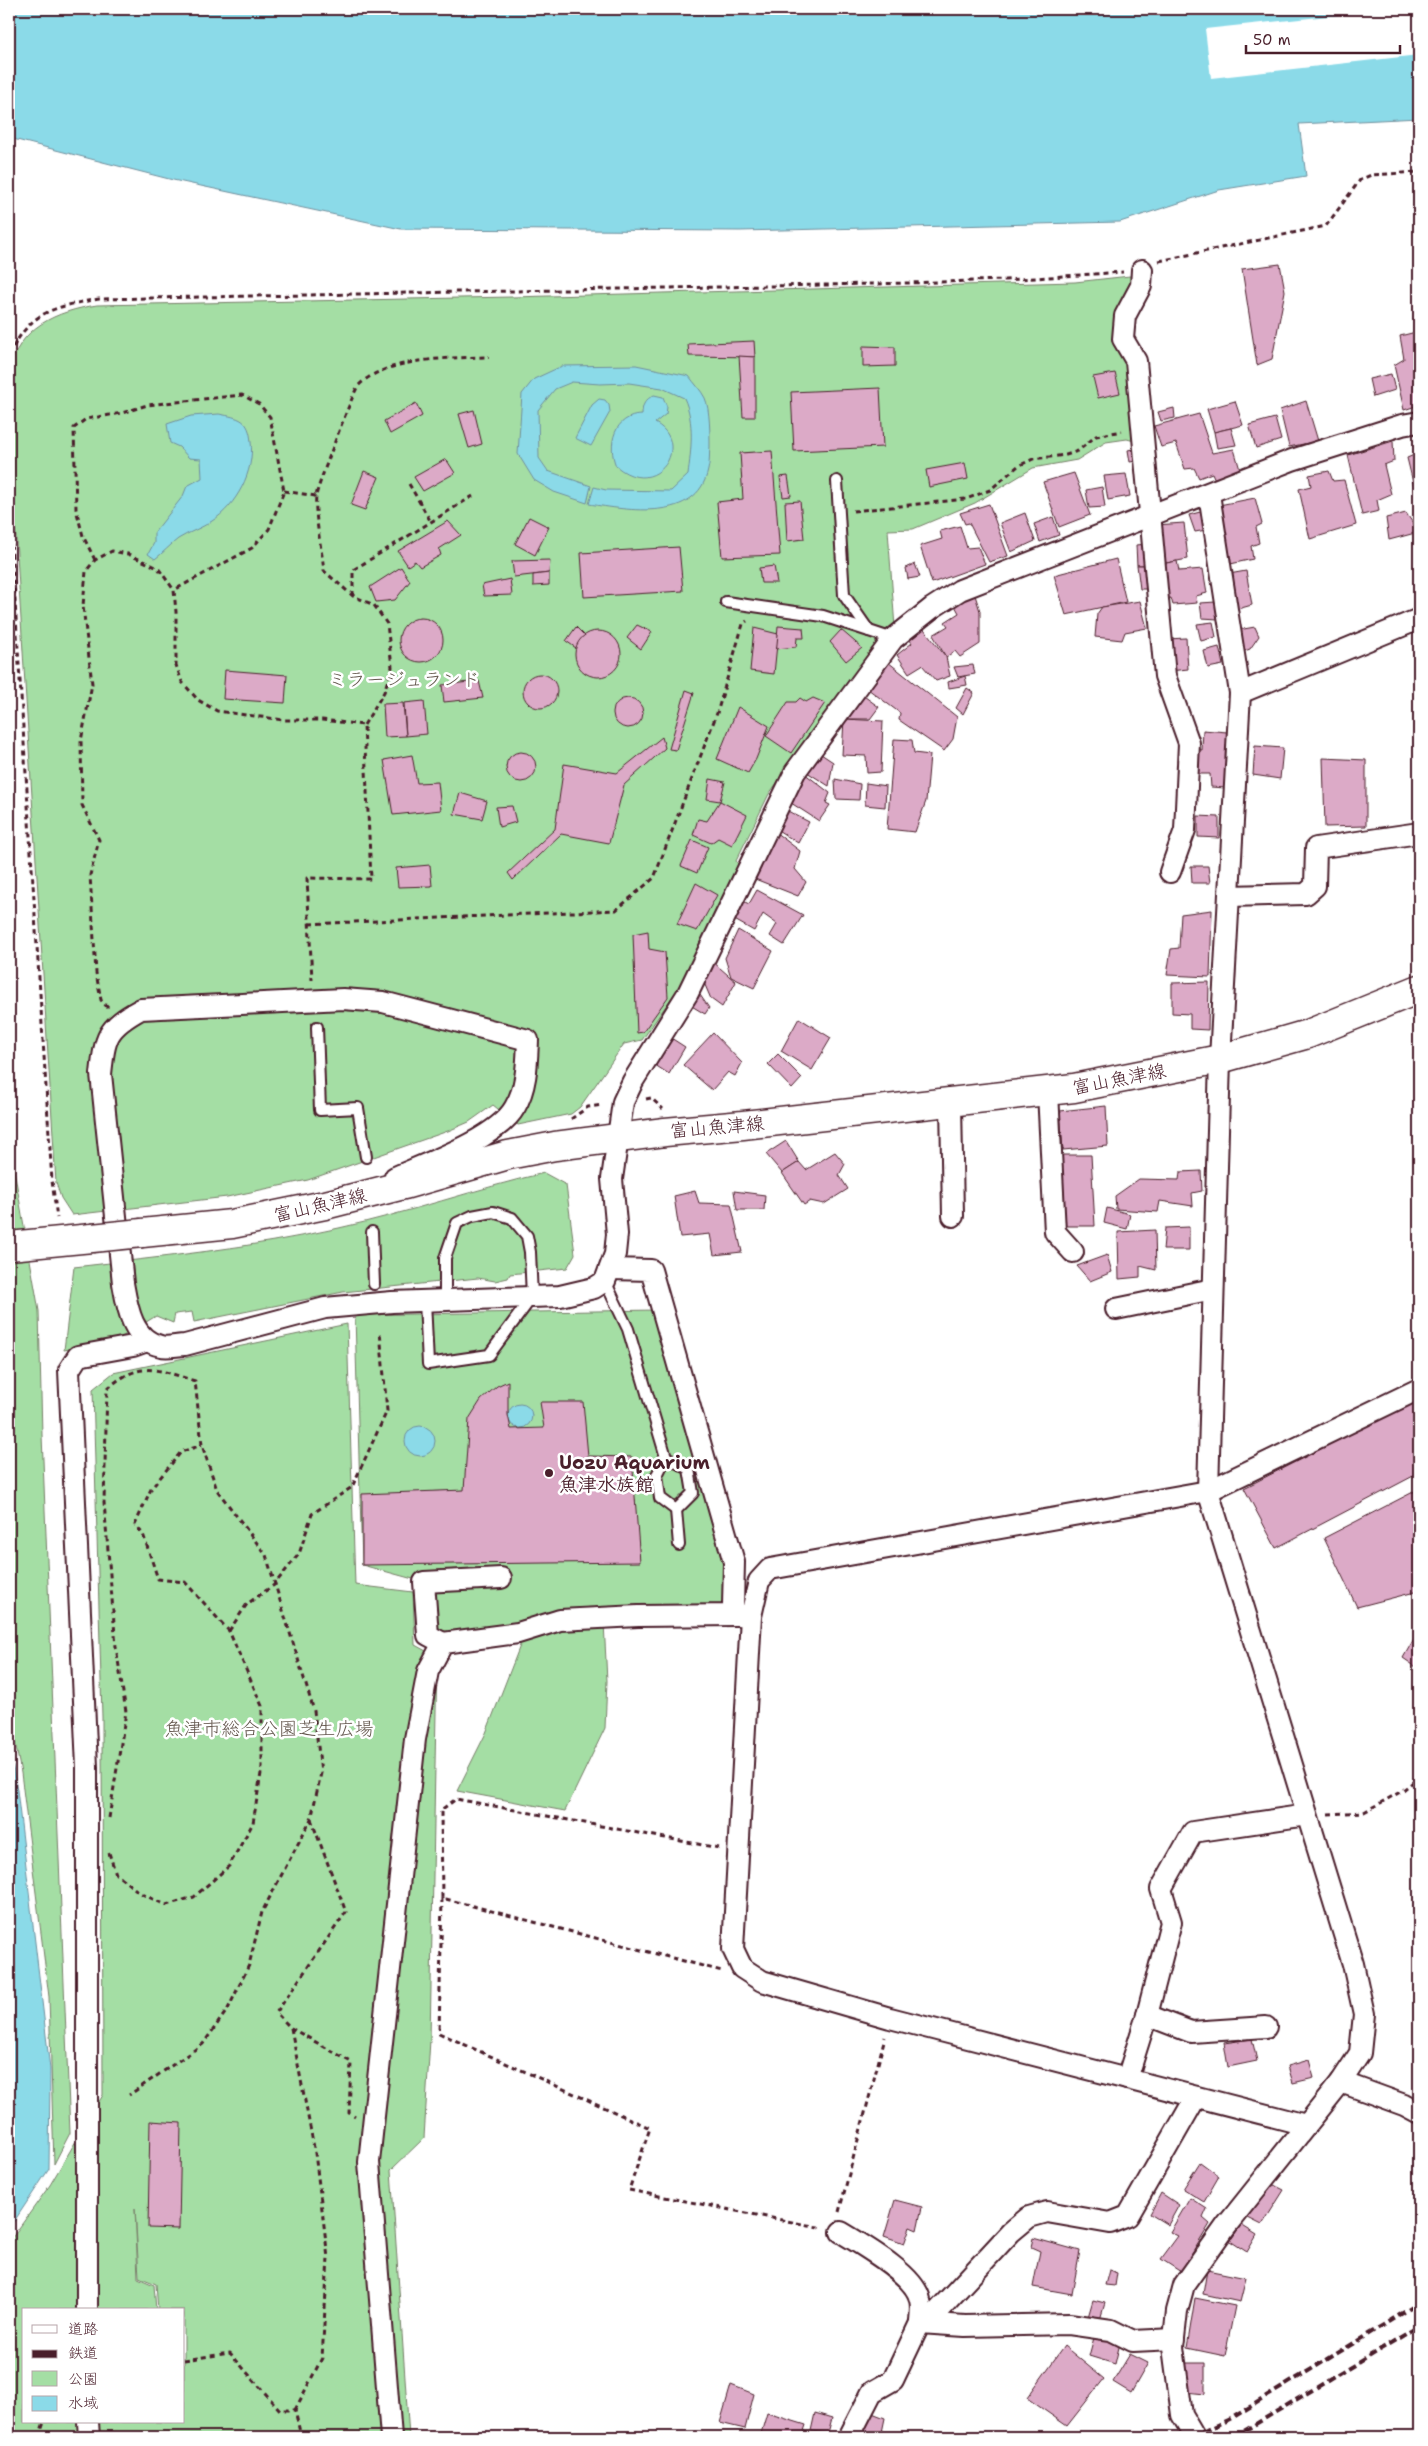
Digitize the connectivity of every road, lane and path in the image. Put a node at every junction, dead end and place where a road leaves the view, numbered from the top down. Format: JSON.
{"nodes":[{"id":1,"x":1419,"y":172,"type":"edge"},
{"id":2,"x":1142,"y":270,"type":"junction"},
{"id":3,"x":9,"y":355,"type":"edge"},
{"id":4,"x":489,"y":357,"type":"dead end"},
{"id":5,"x":1419,"y":422,"type":"edge"},
{"id":6,"x":1143,"y":432,"type":"junction"},
{"id":7,"x":838,"y":481,"type":"dead end"},
{"id":8,"x":409,"y":484,"type":"dead end"},
{"id":9,"x":284,"y":491,"type":"junction"},
{"id":10,"x":1209,"y":494,"type":"junction"},
{"id":11,"x":316,"y":496,"type":"junction"},
{"id":12,"x":473,"y":496,"type":"dead end"},
{"id":13,"x":9,"y":508,"type":"edge"},
{"id":14,"x":839,"y":512,"type":"junction"},
{"id":15,"x":1150,"y":516,"type":"junction"},
{"id":16,"x":431,"y":522,"type":"junction"},
{"id":17,"x":95,"y":560,"type":"junction"},
{"id":18,"x":174,"y":590,"type":"junction"},
{"id":19,"x":353,"y":596,"type":"junction"},
{"id":20,"x":726,"y":602,"type":"dead end"},
{"id":21,"x":771,"y":608,"type":"junction"},
{"id":22,"x":1419,"y":619,"type":"edge"},
{"id":23,"x":869,"y":630,"type":"junction"},
{"id":24,"x":893,"y":639,"type":"junction"},
{"id":25,"x":1240,"y":693,"type":"junction"},
{"id":26,"x":364,"y":725,"type":"junction"},
{"id":27,"x":1419,"y":832,"type":"edge"},
{"id":28,"x":1170,"y":872,"type":"dead end"},
{"id":29,"x":1229,"y":896,"type":"junction"},
{"id":30,"x":309,"y":924,"type":"junction"},
{"id":31,"x":312,"y":986,"type":"dead end"},
{"id":32,"x":1419,"y":988,"type":"edge"},
{"id":33,"x":119,"y":1021,"type":"junction"},
{"id":34,"x":317,"y":1027,"type":"dead end"},
{"id":35,"x":1220,"y":1059,"type":"junction"},
{"id":36,"x":1048,"y":1092,"type":"junction"},
{"id":37,"x":641,"y":1100,"type":"dead end"},
{"id":38,"x":951,"y":1103,"type":"junction"},
{"id":39,"x":663,"y":1113,"type":"dead end"},
{"id":40,"x":618,"y":1138,"type":"junction"},
{"id":41,"x":366,"y":1158,"type":"dead end"},
{"id":42,"x":340,"y":1201,"type":"junction"},
{"id":43,"x":953,"y":1216,"type":"dead end"},
{"id":44,"x":372,"y":1232,"type":"dead end"},
{"id":45,"x":49,"y":1242,"type":"junction"},
{"id":46,"x":9,"y":1246,"type":"edge"},
{"id":47,"x":1073,"y":1252,"type":"dead end"},
{"id":48,"x":608,"y":1275,"type":"junction"},
{"id":49,"x":374,"y":1284,"type":"dead end"},
{"id":50,"x":1214,"y":1289,"type":"junction"},
{"id":51,"x":532,"y":1297,"type":"junction"},
{"id":52,"x":445,"y":1300,"type":"junction"},
{"id":53,"x":425,"y":1301,"type":"junction"},
{"id":54,"x":1116,"y":1309,"type":"dead end"},
{"id":55,"x":380,"y":1331,"type":"dead end"},
{"id":56,"x":147,"y":1341,"type":"junction"},
{"id":57,"x":1419,"y":1389,"type":"edge"},
{"id":58,"x":202,"y":1445,"type":"junction"},
{"id":59,"x":666,"y":1457,"type":"junction"},
{"id":60,"x":1208,"y":1491,"type":"junction"},
{"id":61,"x":676,"y":1510,"type":"junction"},
{"id":62,"x":680,"y":1545,"type":"dead end"},
{"id":63,"x":734,"y":1562,"type":"junction"},
{"id":64,"x":770,"y":1569,"type":"junction"},
{"id":65,"x":501,"y":1578,"type":"dead end"},
{"id":66,"x":274,"y":1586,"type":"junction"},
{"id":67,"x":744,"y":1616,"type":"junction"},
{"id":68,"x":229,"y":1631,"type":"junction"},
{"id":69,"x":443,"y":1643,"type":"junction"},
{"id":70,"x":1419,"y":1777,"type":"edge"},
{"id":71,"x":1307,"y":1815,"type":"junction"},
{"id":72,"x":311,"y":1819,"type":"junction"},
{"id":73,"x":108,"y":1825,"type":"dead end"},
{"id":74,"x":108,"y":1851,"type":"dead end"},
{"id":75,"x":739,"y":1852,"type":"junction"},
{"id":76,"x":442,"y":1898,"type":"junction"},
{"id":77,"x":724,"y":1972,"type":"dead end"},
{"id":78,"x":1147,"y":2015,"type":"junction"},
{"id":79,"x":890,"y":2018,"type":"junction"},
{"id":80,"x":1266,"y":2027,"type":"dead end"},
{"id":81,"x":291,"y":2028,"type":"junction"},
{"id":82,"x":1127,"y":2080,"type":"junction"},
{"id":83,"x":1341,"y":2082,"type":"junction"},
{"id":84,"x":129,"y":2095,"type":"dead end"},
{"id":85,"x":1196,"y":2098,"type":"junction"},
{"id":86,"x":1419,"y":2113,"type":"edge"},
{"id":87,"x":1306,"y":2125,"type":"junction"},
{"id":88,"x":372,"y":2128,"type":"junction"},
{"id":89,"x":841,"y":2232,"type":"junction"},
{"id":90,"x":87,"y":2308,"type":"edge"},
{"id":91,"x":920,"y":2324,"type":"junction"},
{"id":92,"x":1174,"y":2339,"type":"junction"},
{"id":93,"x":185,"y":2360,"type":"edge"},
{"id":94,"x":295,"y":2410,"type":"junction"},
{"id":95,"x":43,"y":2424,"type":"edge"},
{"id":96,"x":88,"y":2424,"type":"edge"},
{"id":97,"x":39,"y":2437,"type":"edge"},
{"id":98,"x":89,"y":2437,"type":"edge"},
{"id":99,"x":301,"y":2437,"type":"edge"},
{"id":100,"x":391,"y":2437,"type":"edge"},
{"id":101,"x":849,"y":2437,"type":"edge"},
{"id":102,"x":1195,"y":2437,"type":"edge"}],
"edges":[{"from":1,"to":2,"type":"path"},
{"from":2,"to":3,"type":"path"},
{"from":2,"to":6,"type":"street"},
{"from":4,"to":11,"type":"path"},
{"from":5,"to":10,"type":"street"},
{"from":6,"to":14,"type":"path"},
{"from":6,"to":15,"type":"street"},
{"from":7,"to":14,"type":"lane"},
{"from":8,"to":16,"type":"path"},
{"from":9,"to":11,"type":"path"},
{"from":9,"to":17,"type":"path"},
{"from":9,"to":18,"type":"path"},
{"from":10,"to":15,"type":"street"},
{"from":10,"to":25,"type":"street"},
{"from":11,"to":19,"type":"path"},
{"from":12,"to":16,"type":"path"},
{"from":13,"to":45,"type":"path"},
{"from":14,"to":23,"type":"lane"},
{"from":15,"to":24,"type":"street"},
{"from":15,"to":28,"type":"street"},
{"from":16,"to":19,"type":"path"},
{"from":17,"to":18,"type":"path"},
{"from":17,"to":33,"type":"path"},
{"from":18,"to":26,"type":"path"},
{"from":19,"to":26,"type":"path"},
{"from":20,"to":21,"type":"lane"},
{"from":21,"to":23,"type":"lane"},
{"from":21,"to":30,"type":"path"},
{"from":22,"to":25,"type":"street"},
{"from":23,"to":24,"type":"lane"},
{"from":24,"to":40,"type":"street"},
{"from":25,"to":29,"type":"street"},
{"from":26,"to":30,"type":"path"},
{"from":27,"to":29,"type":"street"},
{"from":29,"to":35,"type":"street"},
{"from":30,"to":31,"type":"path"},
{"from":32,"to":35,"type":"main road","name":"富山魚津線"},
{"from":33,"to":42,"type":"street"},
{"from":33,"to":56,"type":"street"},
{"from":34,"to":41,"type":"lane"},
{"from":35,"to":36,"type":"main road","name":"富山魚津線"},
{"from":35,"to":50,"type":"street"},
{"from":36,"to":38,"type":"main road","name":"富山魚津線"},
{"from":36,"to":47,"type":"street"},
{"from":37,"to":39,"type":"path"},
{"from":38,"to":40,"type":"main road","name":"富山魚津線"},
{"from":38,"to":43,"type":"street"},
{"from":40,"to":42,"type":"main road","name":"富山魚津線"},
{"from":40,"to":48,"type":"street"},
{"from":42,"to":45,"type":"main road","name":"富山魚津線","bridge":true},
{"from":44,"to":49,"type":"lane"},
{"from":45,"to":46,"type":"main road","name":"富山魚津線"},
{"from":48,"to":51,"type":"street"},
{"from":48,"to":59,"type":"lane"},
{"from":48,"to":63,"type":"street"},
{"from":50,"to":54,"type":"street"},
{"from":50,"to":60,"type":"street"},
{"from":51,"to":52,"type":"street"},
{"from":51,"to":52,"type":"lane"},
{"from":51,"to":53,"type":"lane"},
{"from":52,"to":53,"type":"street"},
{"from":53,"to":56,"type":"street"},
{"from":55,"to":66,"type":"path"},
{"from":56,"to":90,"type":"street"},
{"from":57,"to":60,"type":"street"},
{"from":58,"to":66,"type":"path"},
{"from":58,"to":68,"type":"path"},
{"from":58,"to":73,"type":"path"},
{"from":59,"to":61,"type":"lane"},
{"from":59,"to":61,"type":"lane"},
{"from":60,"to":64,"type":"street"},
{"from":60,"to":71,"type":"street"},
{"from":61,"to":62,"type":"lane"},
{"from":63,"to":64,"type":"street"},
{"from":63,"to":67,"type":"street"},
{"from":64,"to":67,"type":"street"},
{"from":65,"to":69,"type":"street"},
{"from":66,"to":68,"type":"path"},
{"from":66,"to":72,"type":"path"},
{"from":67,"to":69,"type":"street"},
{"from":67,"to":75,"type":"street"},
{"from":68,"to":74,"type":"path"},
{"from":69,"to":88,"type":"street"},
{"from":70,"to":71,"type":"path"},
{"from":71,"to":78,"type":"street"},
{"from":71,"to":83,"type":"street"},
{"from":72,"to":81,"type":"path"},
{"from":72,"to":84,"type":"path"},
{"from":75,"to":76,"type":"path"},
{"from":75,"to":79,"type":"street"},
{"from":76,"to":77,"type":"path"},
{"from":76,"to":89,"type":"path"},
{"from":78,"to":80,"type":"street"},
{"from":78,"to":82,"type":"street"},
{"from":79,"to":82,"type":"street"},
{"from":79,"to":89,"type":"path"},
{"from":81,"to":88,"type":"path"},
{"from":81,"to":94,"type":"path"},
{"from":82,"to":85,"type":"street"},
{"from":83,"to":86,"type":"street"},
{"from":83,"to":87,"type":"street"},
{"from":85,"to":87,"type":"street"},
{"from":85,"to":91,"type":"street"},
{"from":87,"to":92,"type":"street"},
{"from":88,"to":100,"type":"street"},
{"from":89,"to":91,"type":"street"},
{"from":91,"to":92,"type":"street"},
{"from":91,"to":101,"type":"street"},
{"from":92,"to":102,"type":"street"},
{"from":93,"to":94,"type":"path"},
{"from":94,"to":99,"type":"path"},
{"from":95,"to":97,"type":"path"},
{"from":96,"to":98,"type":"street"}]}
